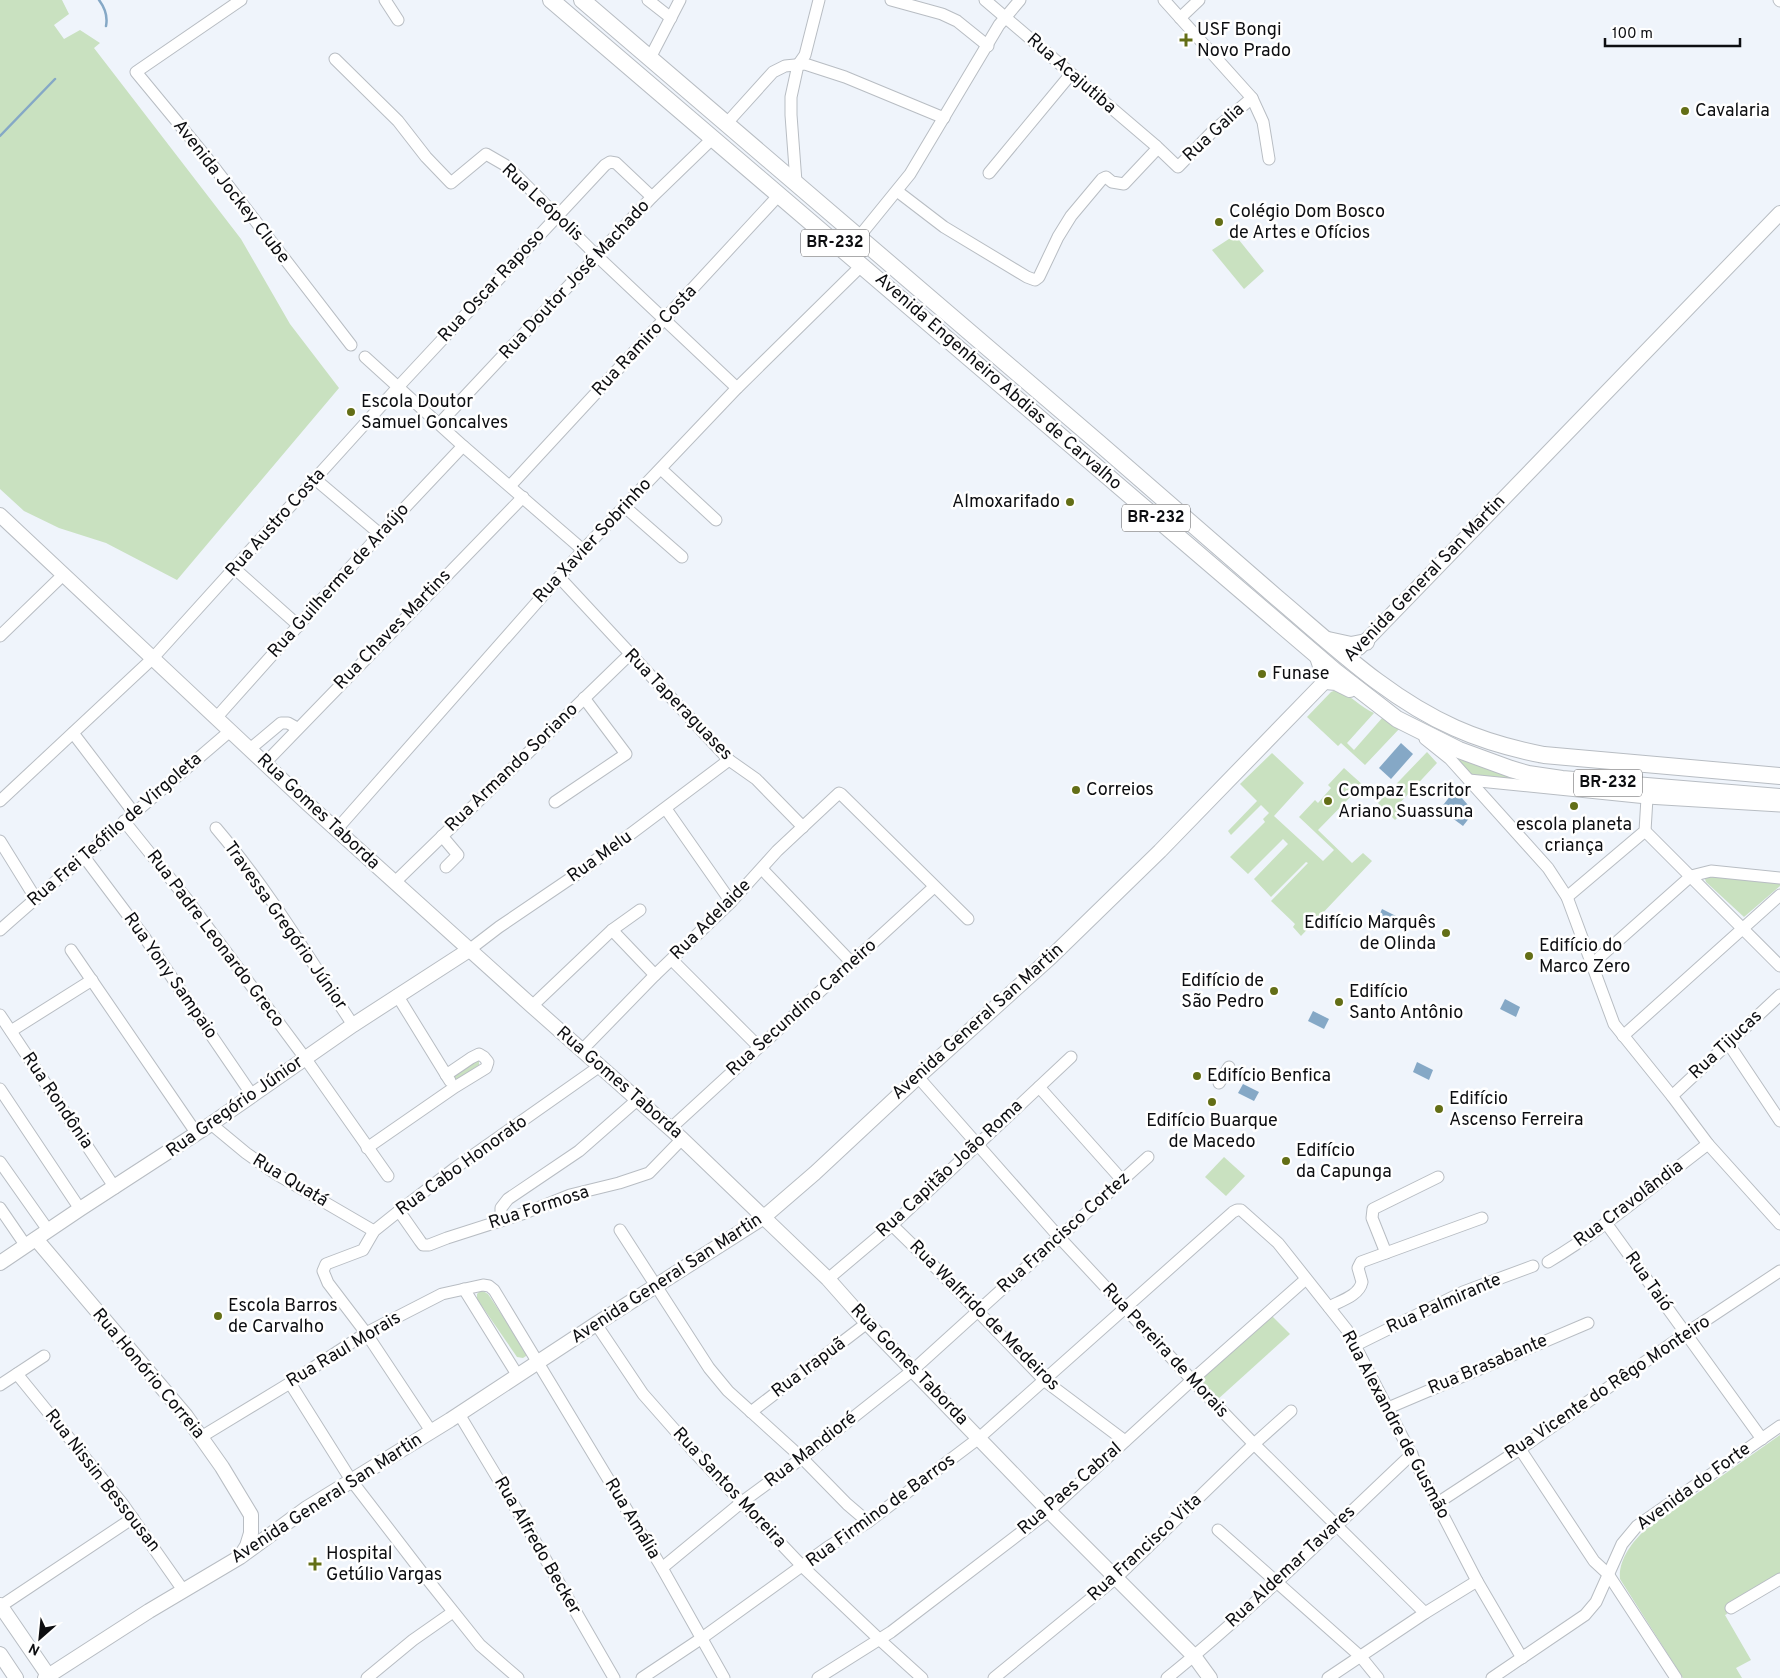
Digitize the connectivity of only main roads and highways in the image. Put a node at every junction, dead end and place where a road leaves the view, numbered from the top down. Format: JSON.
{"nodes":[{"id":1,"x":552,"y":0,"type":"edge"},
{"id":2,"x":582,"y":0,"type":"edge"},
{"id":3,"x":1780,"y":213,"type":"edge"},
{"id":4,"x":0,"y":516,"type":"edge"},
{"id":5,"x":1194,"y":551,"type":"junction"},
{"id":6,"x":1229,"y":556,"type":"junction"},
{"id":7,"x":1366,"y":642,"type":"junction"},
{"id":8,"x":1348,"y":652,"type":"junction"},
{"id":9,"x":1330,"y":676,"type":"junction"},
{"id":10,"x":1369,"y":676,"type":"junction"},
{"id":11,"x":1392,"y":715,"type":"junction"},
{"id":12,"x":1455,"y":728,"type":"junction"},
{"id":13,"x":1444,"y":748,"type":"junction"},
{"id":14,"x":1780,"y":776,"type":"edge"},
{"id":15,"x":1780,"y":797,"type":"edge"},
{"id":16,"x":469,"y":950,"type":"junction"},
{"id":17,"x":764,"y":1217,"type":"junction"},
{"id":18,"x":36,"y":1238,"type":"junction"},
{"id":19,"x":0,"y":1263,"type":"edge"},
{"id":20,"x":251,"y":1515,"type":"junction"},
{"id":21,"x":280,"y":1528,"type":"junction"},
{"id":22,"x":240,"y":1557,"type":"junction"},
{"id":23,"x":1,"y":1605,"type":"edge"},
{"id":24,"x":0,"y":1654,"type":"edge"},
{"id":25,"x":48,"y":1677,"type":"edge"},
{"id":26,"x":16,"y":1678,"type":"edge"},
{"id":27,"x":1210,"y":1678,"type":"edge"}],
"edges":[{"from":1,"to":5,"type":"highway","name":"Avenida Engenheiro Abdias de Carvalho","number":"BR-232"},
{"from":2,"to":6,"type":"highway","name":"Avenida Engenheiro Abdias de Carvalho","number":"BR-232"},
{"from":3,"to":7,"type":"main road","name":"Avenida General San Martin"},
{"from":4,"to":16,"type":"main road","name":"Rua Gomes Taborda"},
{"from":5,"to":6,"type":"highway"},
{"from":5,"to":9,"type":"highway","name":"Avenida Engenheiro Abdias de Carvalho","number":"BR-232"},
{"from":6,"to":8,"type":"highway","name":"Avenida Engenheiro Abdias de Carvalho","number":"BR-232"},
{"from":6,"to":8,"type":"highway"},
{"from":7,"to":8,"type":"highway"},
{"from":7,"to":10,"type":"highway"},
{"from":8,"to":9,"type":"main road","name":"Avenida General San Martin"},
{"from":8,"to":10,"type":"highway","name":"Avenida Engenheiro Abdias de Carvalho","number":"BR-232"},
{"from":9,"to":11,"type":"highway","name":"Avenida Engenheiro Abdias de Carvalho","number":"BR-232"},
{"from":9,"to":17,"type":"main road","name":"Avenida General San Martin"},
{"from":10,"to":12,"type":"highway","name":"Avenida Engenheiro Abdias de Carvalho","number":"BR-232"},
{"from":11,"to":12,"type":"highway"},
{"from":11,"to":13,"type":"highway","name":"Avenida Engenheiro Abdias de Carvalho","number":"BR-232"},
{"from":12,"to":13,"type":"highway"},
{"from":12,"to":14,"type":"highway","name":"Avenida Engenheiro Abdias de Carvalho","number":"BR-232"},
{"from":13,"to":15,"type":"highway","name":"Avenida Engenheiro Abdias de Carvalho","number":"BR-232"},
{"from":16,"to":17,"type":"main road","name":"Rua Gomes Taborda"},
{"from":16,"to":18,"type":"main road","name":"Rua Gregório Júnior"},
{"from":17,"to":21,"type":"main road","name":"Avenida General San Martin"},
{"from":17,"to":27,"type":"main road","name":"Rua Gomes Taborda"},
{"from":18,"to":19,"type":"main road","name":"Rua Gregório Júnior"},
{"from":18,"to":20,"type":"main road","name":"Rua Honório Correia"},
{"from":20,"to":21,"type":"main road","name":"Rua Honório Correia"},
{"from":20,"to":22,"type":"main road"},
{"from":21,"to":22,"type":"main road","name":"Avenida General San Martin"},
{"from":22,"to":25,"type":"main road","name":"Avenida General San Martin"},
{"from":23,"to":25,"type":"main road"},
{"from":24,"to":26,"type":"main road"}]}
